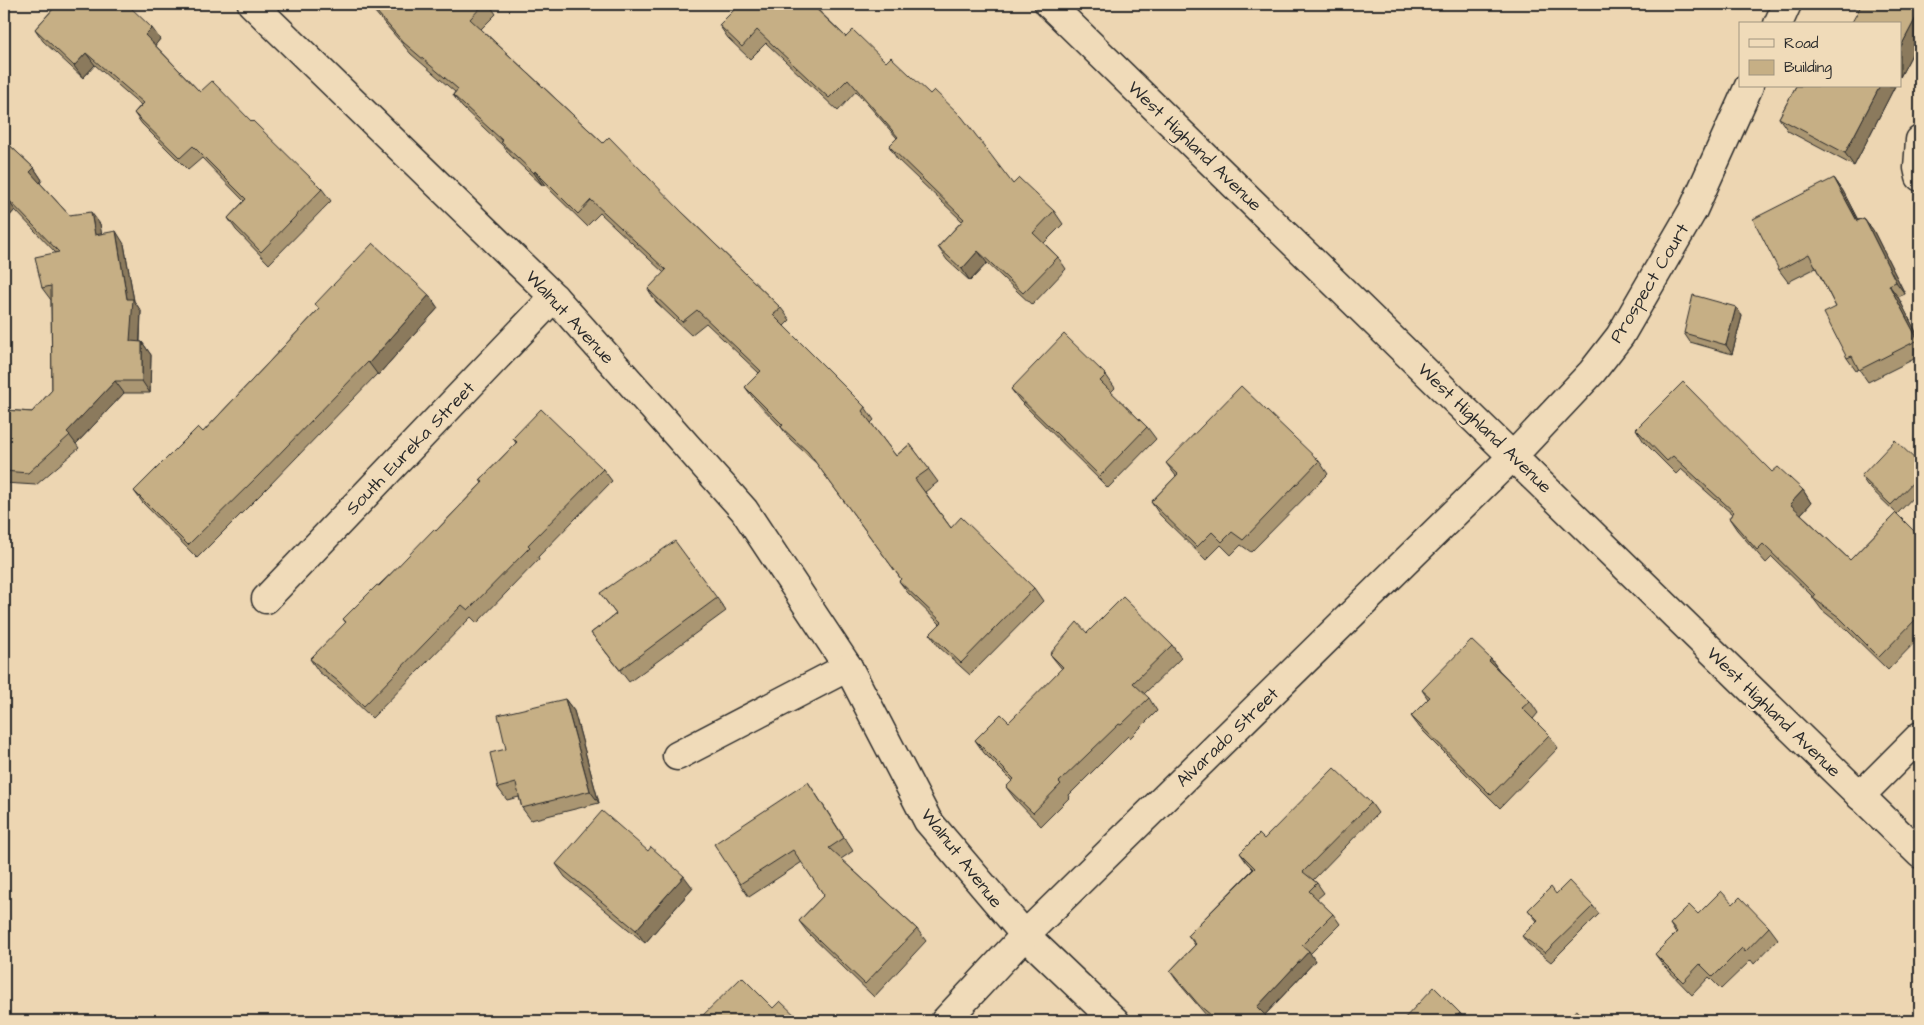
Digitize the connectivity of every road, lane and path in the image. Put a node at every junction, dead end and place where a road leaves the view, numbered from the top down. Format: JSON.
{"nodes":[{"id":1,"x":252,"y":4,"type":"edge"},
{"id":2,"x":1048,"y":4,"type":"edge"},
{"id":3,"x":1787,"y":4,"type":"edge"},
{"id":4,"x":1779,"y":22,"type":"edge"},
{"id":5,"x":1748,"y":88,"type":"edge"},
{"id":6,"x":1920,"y":140,"type":"edge"},
{"id":7,"x":1920,"y":177,"type":"edge"},
{"id":8,"x":554,"y":297,"type":"junction"},
{"id":9,"x":1513,"y":456,"type":"junction"},
{"id":10,"x":266,"y":599,"type":"dead end"},
{"id":11,"x":848,"y":667,"type":"junction"},
{"id":12,"x":1920,"y":736,"type":"edge"},
{"id":13,"x":677,"y":756,"type":"dead end"},
{"id":14,"x":1860,"y":796,"type":"junction"},
{"id":15,"x":1920,"y":854,"type":"edge"},
{"id":16,"x":1025,"y":935,"type":"junction"},
{"id":17,"x":945,"y":1021,"type":"edge"},
{"id":18,"x":1115,"y":1021,"type":"edge"}],
"edges":[{"from":1,"to":8,"type":"street","name":"Walnut Avenue"},
{"from":2,"to":9,"type":"street","name":"West Highland Avenue"},
{"from":3,"to":4,"type":"street"},
{"from":5,"to":9,"type":"street","name":"Prospect Court"},
{"from":6,"to":7,"type":"street"},
{"from":8,"to":10,"type":"street","name":"South Eureka Street"},
{"from":8,"to":11,"type":"street","name":"Walnut Avenue"},
{"from":9,"to":14,"type":"street","name":"West Highland Avenue"},
{"from":9,"to":16,"type":"street","name":"Alvarado Street"},
{"from":11,"to":13,"type":"street"},
{"from":11,"to":16,"type":"street","name":"Walnut Avenue"},
{"from":12,"to":14,"type":"street"},
{"from":14,"to":15,"type":"street","name":"West Highland Avenue"},
{"from":16,"to":17,"type":"street","name":"Alvarado Street"},
{"from":16,"to":18,"type":"street","name":"Walnut Avenue"}]}
